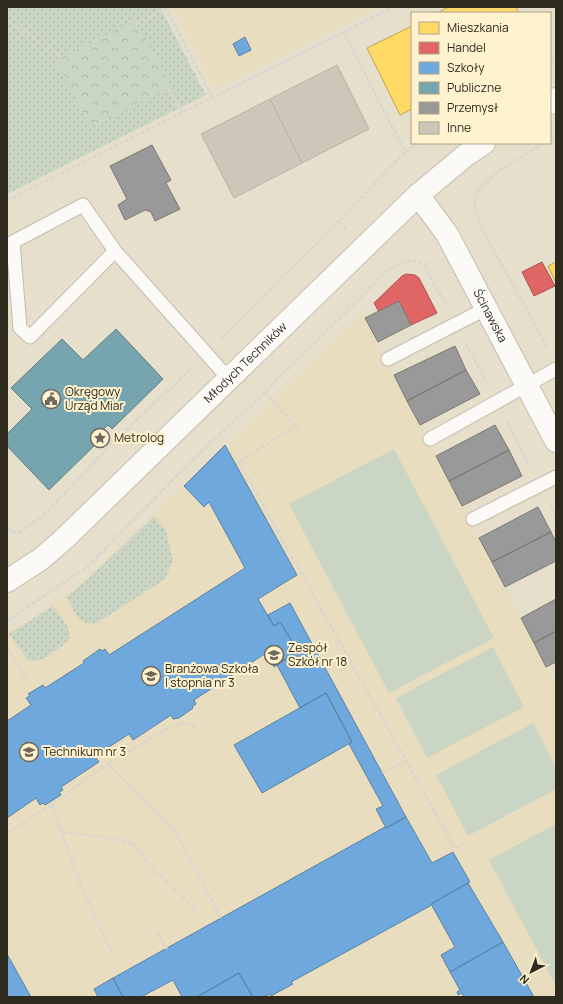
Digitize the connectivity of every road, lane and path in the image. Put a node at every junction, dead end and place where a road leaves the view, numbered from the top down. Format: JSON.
{"nodes":[{"id":1,"x":393,"y":7,"type":"edge"},
{"id":2,"x":166,"y":8,"type":"edge"},
{"id":3,"x":7,"y":20,"type":"edge"},
{"id":4,"x":137,"y":24,"type":"dead end"},
{"id":5,"x":344,"y":32,"type":"junction"},
{"id":6,"x":62,"y":58,"type":"dead end"},
{"id":7,"x":168,"y":88,"type":"dead end"},
{"id":8,"x":213,"y":98,"type":"junction"},
{"id":9,"x":183,"y":113,"type":"junction"},
{"id":10,"x":417,"y":144,"type":"edge"},
{"id":11,"x":482,"y":144,"type":"edge"},
{"id":12,"x":541,"y":144,"type":"edge"},
{"id":13,"x":405,"y":152,"type":"junction"},
{"id":14,"x":418,"y":195,"type":"junction"},
{"id":15,"x":7,"y":201,"type":"edge"},
{"id":16,"x":339,"y":221,"type":"junction"},
{"id":17,"x":348,"y":231,"type":"dead end"},
{"id":18,"x":115,"y":251,"type":"junction"},
{"id":19,"x":435,"y":260,"type":"dead end"},
{"id":20,"x":424,"y":266,"type":"junction"},
{"id":21,"x":444,"y":301,"type":"dead end"},
{"id":22,"x":487,"y":308,"type":"junction"},
{"id":23,"x":549,"y":350,"type":"dead end"},
{"id":24,"x":206,"y":355,"type":"junction"},
{"id":25,"x":388,"y":359,"type":"dead end"},
{"id":26,"x":556,"y":369,"type":"edge"},
{"id":27,"x":229,"y":379,"type":"junction"},
{"id":28,"x":527,"y":384,"type":"junction"},
{"id":29,"x":265,"y":392,"type":"junction"},
{"id":30,"x":295,"y":426,"type":"junction"},
{"id":31,"x":102,"y":430,"type":"dead end"},
{"id":32,"x":300,"y":431,"type":"dead end"},
{"id":33,"x":430,"y":439,"type":"dead end"},
{"id":34,"x":556,"y":441,"type":"edge"},
{"id":35,"x":114,"y":442,"type":"junction"},
{"id":36,"x":556,"y":477,"type":"edge"},
{"id":37,"x":473,"y":519,"type":"dead end"},
{"id":38,"x":7,"y":528,"type":"edge"},
{"id":39,"x":7,"y":581,"type":"edge"},
{"id":40,"x":7,"y":622,"type":"edge"},
{"id":41,"x":7,"y":647,"type":"edge"},
{"id":42,"x":29,"y":683,"type":"dead end"},
{"id":43,"x":196,"y":726,"type":"dead end"},
{"id":44,"x":406,"y":761,"type":"junction"},
{"id":45,"x":108,"y":764,"type":"junction"},
{"id":46,"x":382,"y":773,"type":"dead end"},
{"id":47,"x":52,"y":805,"type":"junction"},
{"id":48,"x":63,"y":832,"type":"junction"},
{"id":49,"x":7,"y":833,"type":"edge"},
{"id":50,"x":463,"y":844,"type":"dead end"},
{"id":51,"x":197,"y":910,"type":"dead end"},
{"id":52,"x":222,"y":919,"type":"dead end"},
{"id":53,"x":157,"y":932,"type":"dead end"},
{"id":54,"x":167,"y":949,"type":"dead end"},
{"id":55,"x":114,"y":956,"type":"dead end"}],
"edges":[{"from":1,"to":5,"type":"path"},
{"from":2,"to":4,"type":"path"},
{"from":2,"to":8,"type":"path"},
{"from":3,"to":6,"type":"path"},
{"from":5,"to":8,"type":"path"},
{"from":5,"to":13,"type":"path"},
{"from":7,"to":9,"type":"path"},
{"from":8,"to":9,"type":"path"},
{"from":9,"to":15,"type":"path"},
{"from":10,"to":13,"type":"path"},
{"from":11,"to":14,"type":"street","name":"Młodych Techników"},
{"from":12,"to":23,"type":"path"},
{"from":13,"to":16,"type":"path"},
{"from":14,"to":22,"type":"street","name":"Ścinawska"},
{"from":14,"to":27,"type":"street","name":"Młodych Techników"},
{"from":16,"to":17,"type":"path"},
{"from":16,"to":24,"type":"path"},
{"from":18,"to":18,"type":"lane"},
{"from":18,"to":24,"type":"lane"},
{"from":19,"to":20,"type":"path"},
{"from":20,"to":21,"type":"path"},
{"from":20,"to":29,"type":"path"},
{"from":22,"to":25,"type":"lane"},
{"from":22,"to":28,"type":"street","name":"Ścinawska"},
{"from":24,"to":27,"type":"lane"},
{"from":24,"to":35,"type":"path"},
{"from":26,"to":28,"type":"lane"},
{"from":27,"to":39,"type":"street","name":"Młodych Techników"},
{"from":28,"to":33,"type":"lane"},
{"from":28,"to":34,"type":"street","name":"Ścinawska"},
{"from":29,"to":30,"type":"path"},
{"from":29,"to":40,"type":"path"},
{"from":30,"to":32,"type":"path"},
{"from":30,"to":44,"type":"path"},
{"from":31,"to":35,"type":"path"},
{"from":35,"to":38,"type":"path"},
{"from":36,"to":37,"type":"lane"},
{"from":41,"to":42,"type":"path"},
{"from":43,"to":45,"type":"path"},
{"from":44,"to":46,"type":"path"},
{"from":44,"to":50,"type":"path"},
{"from":45,"to":47,"type":"path"},
{"from":45,"to":52,"type":"path"},
{"from":47,"to":48,"type":"path"},
{"from":47,"to":49,"type":"path"},
{"from":48,"to":51,"type":"path"},
{"from":48,"to":55,"type":"path"},
{"from":53,"to":54,"type":"path"}]}
